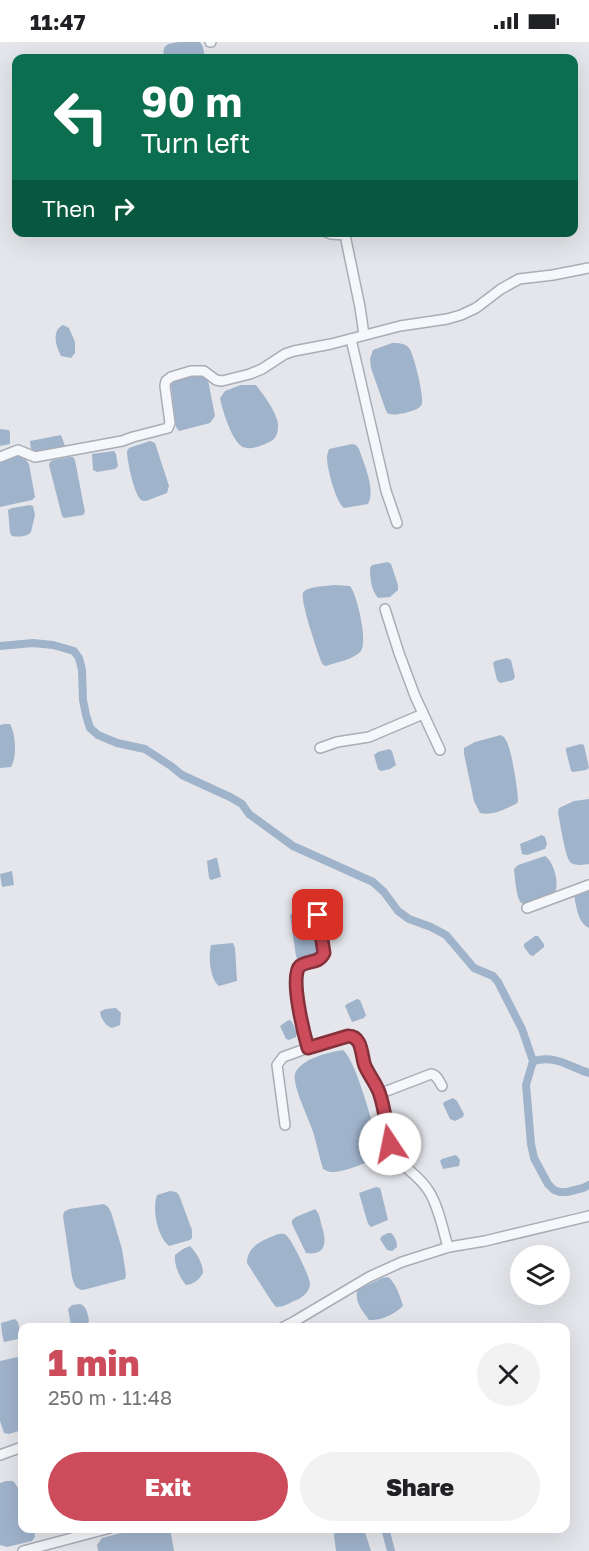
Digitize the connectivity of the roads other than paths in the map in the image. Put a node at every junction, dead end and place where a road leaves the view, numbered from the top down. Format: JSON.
{"nodes":[{"id":1,"x":345,"y":237,"type":"edge"},
{"id":2,"x":589,"y":268,"type":"edge"},
{"id":3,"x":364,"y":335,"type":"junction"},
{"id":4,"x":351,"y":339,"type":"junction"},
{"id":5,"x":0,"y":457,"type":"edge"},
{"id":6,"x":397,"y":523,"type":"dead end"},
{"id":7,"x":385,"y":609,"type":"dead end"},
{"id":8,"x":423,"y":714,"type":"junction"},
{"id":9,"x":320,"y":748,"type":"dead end"},
{"id":10,"x":440,"y":750,"type":"dead end"},
{"id":11,"x":589,"y":885,"type":"edge"},
{"id":12,"x":527,"y":908,"type":"dead end"},
{"id":13,"x":318,"y":915,"type":"dead end"},
{"id":14,"x":308,"y":1048,"type":"junction"},
{"id":15,"x":442,"y":1086,"type":"dead end"},
{"id":16,"x":379,"y":1094,"type":"junction"},
{"id":17,"x":285,"y":1125,"type":"dead end"},
{"id":18,"x":589,"y":1216,"type":"edge"},
{"id":19,"x":448,"y":1247,"type":"junction"},
{"id":20,"x":291,"y":1323,"type":"edge"},
{"id":21,"x":18,"y":1448,"type":"edge"},
{"id":22,"x":0,"y":1455,"type":"edge"},
{"id":23,"x":91,"y":1533,"type":"edge"},
{"id":24,"x":23,"y":1551,"type":"edge"}],
"edges":[{"from":1,"to":3,"type":"street"},
{"from":2,"to":3,"type":"street"},
{"from":3,"to":4,"type":"street"},
{"from":4,"to":5,"type":"street"},
{"from":4,"to":6,"type":"street"},
{"from":7,"to":8,"type":"street"},
{"from":8,"to":9,"type":"street"},
{"from":8,"to":10,"type":"street"},
{"from":11,"to":12,"type":"street"},
{"from":13,"to":14,"type":"street"},
{"from":14,"to":16,"type":"street"},
{"from":14,"to":17,"type":"street"},
{"from":15,"to":16,"type":"street"},
{"from":16,"to":19,"type":"street"},
{"from":18,"to":19,"type":"street"},
{"from":19,"to":20,"type":"street"},
{"from":21,"to":22,"type":"street"},
{"from":23,"to":24,"type":"street"}]}
